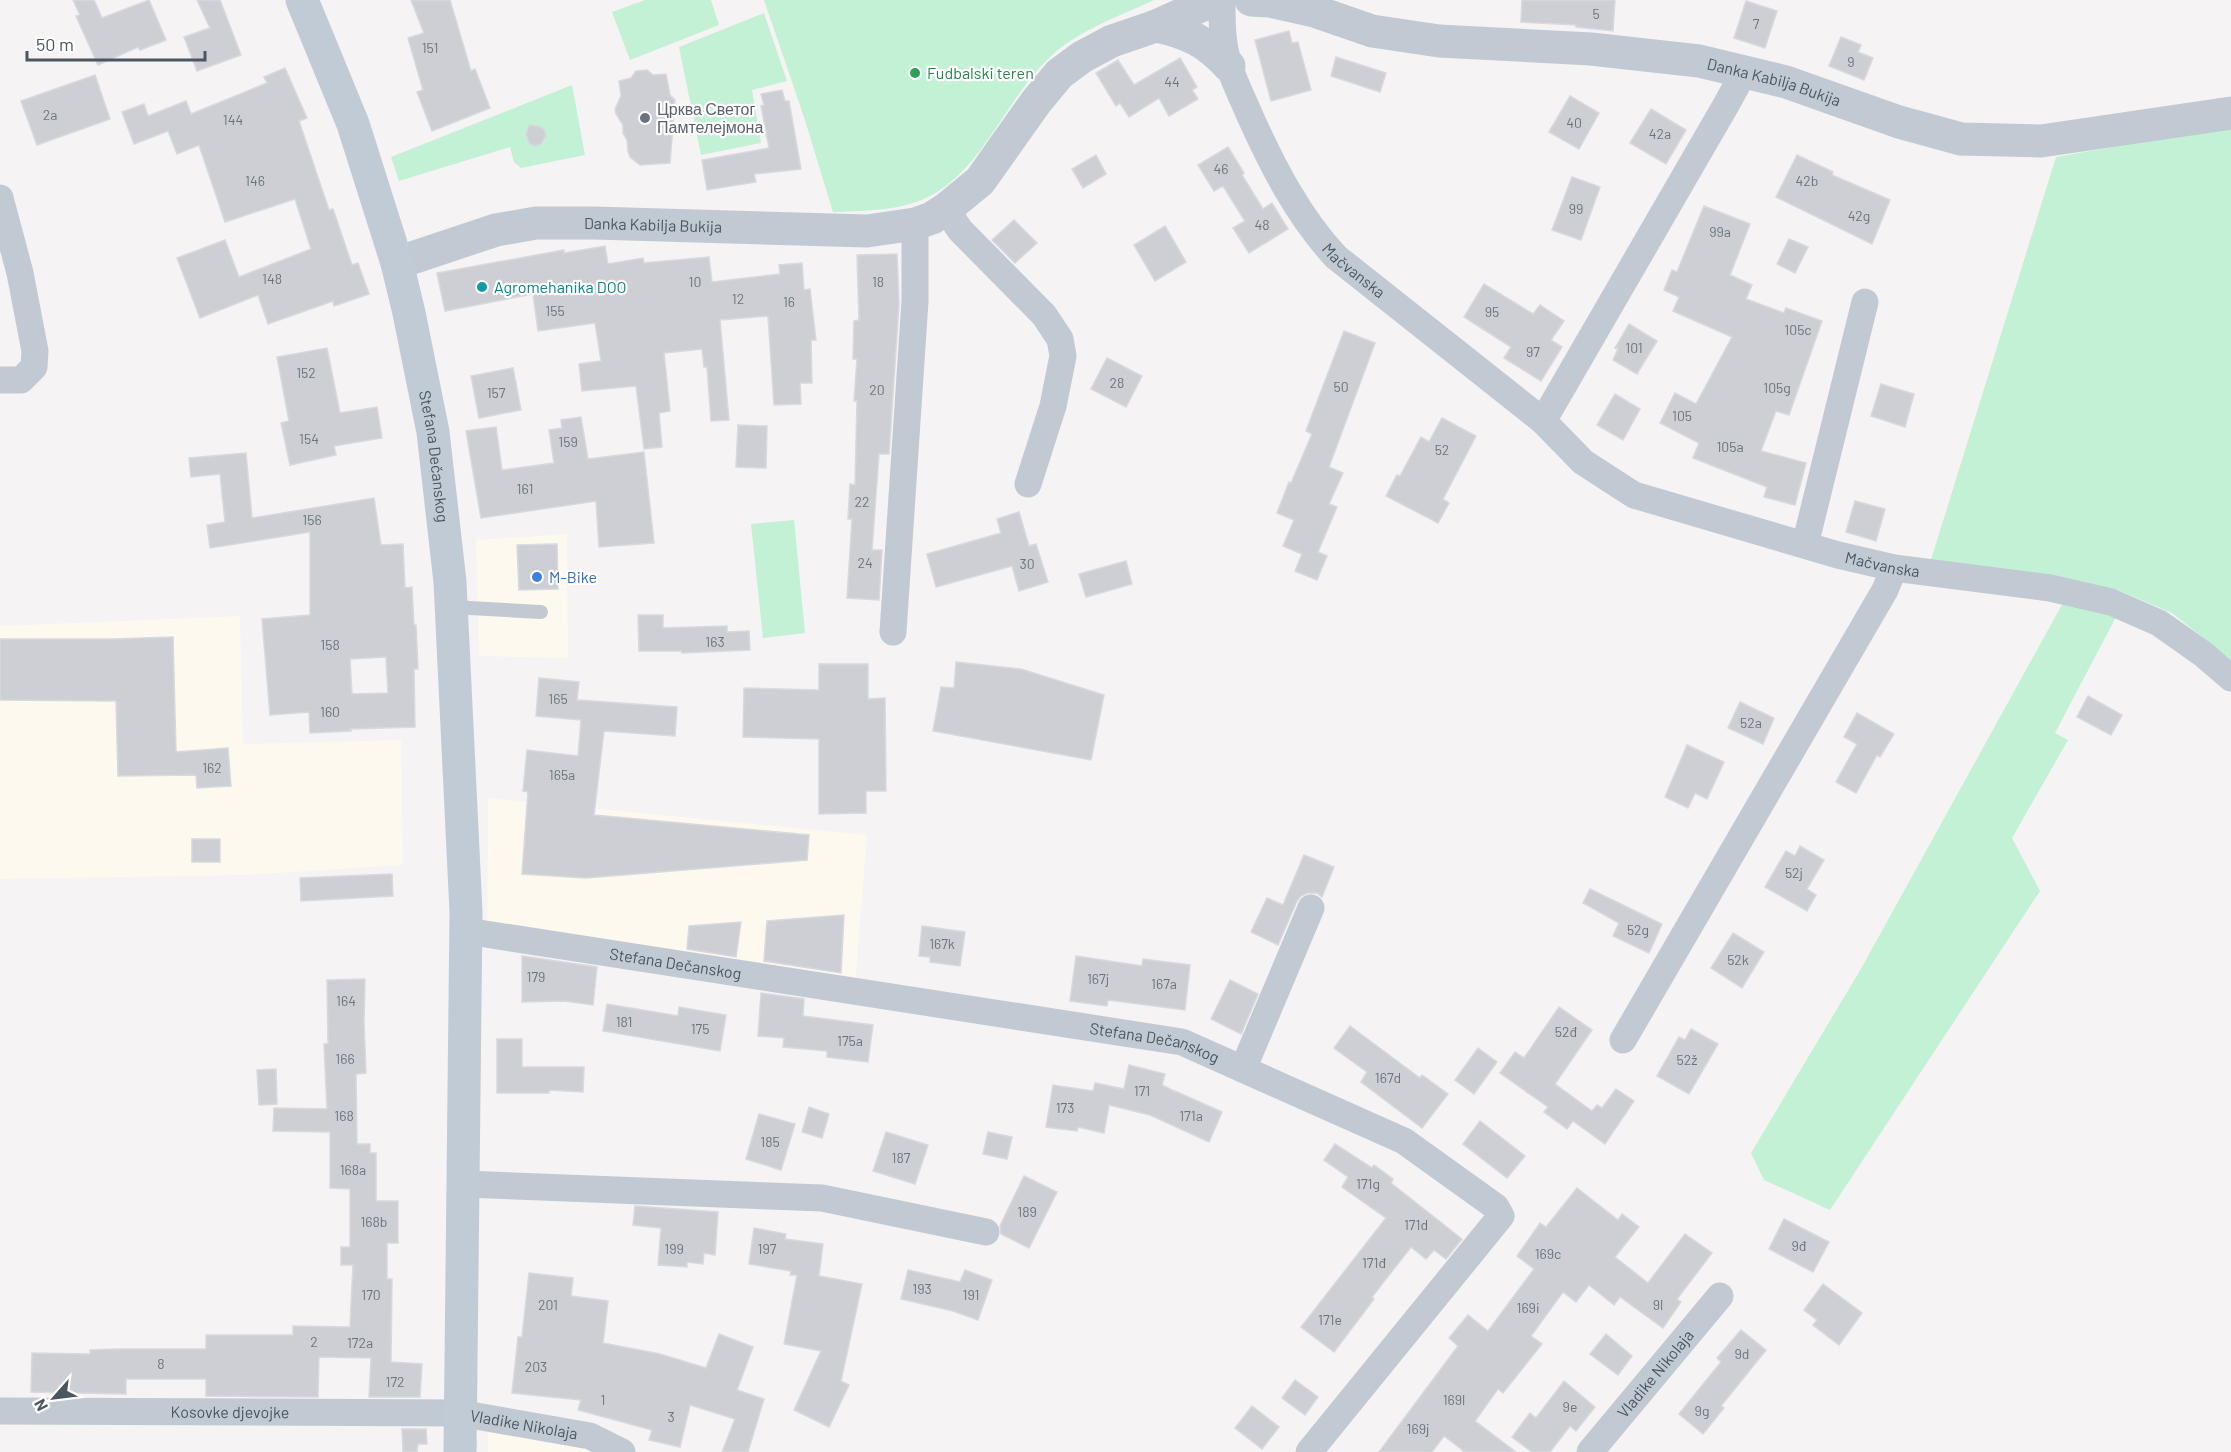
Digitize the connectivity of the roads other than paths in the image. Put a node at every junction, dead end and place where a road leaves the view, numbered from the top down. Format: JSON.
{"nodes":[{"id":1,"x":1179,"y":0,"type":"edge"},
{"id":2,"x":1224,"y":0,"type":"edge"},
{"id":3,"x":306,"y":1,"type":"edge"},
{"id":4,"x":1305,"y":5,"type":"edge"},
{"id":5,"x":1143,"y":30,"type":"junction"},
{"id":6,"x":1229,"y":66,"type":"junction"},
{"id":7,"x":1744,"y":72,"type":"junction"},
{"id":8,"x":2231,"y":113,"type":"edge"},
{"id":9,"x":0,"y":198,"type":"edge"},
{"id":10,"x":946,"y":209,"type":"junction"},
{"id":11,"x":915,"y":224,"type":"junction"},
{"id":12,"x":396,"y":262,"type":"junction"},
{"id":13,"x":1864,"y":302,"type":"dead end"},
{"id":14,"x":0,"y":380,"type":"edge"},
{"id":15,"x":1543,"y":421,"type":"junction"},
{"id":16,"x":1028,"y":484,"type":"dead end"},
{"id":17,"x":1805,"y":545,"type":"junction"},
{"id":18,"x":1894,"y":568,"type":"junction"},
{"id":19,"x":452,"y":607,"type":"junction"},
{"id":20,"x":541,"y":612,"type":"dead end"},
{"id":21,"x":894,"y":632,"type":"dead end"},
{"id":22,"x":2231,"y":678,"type":"edge"},
{"id":23,"x":1311,"y":908,"type":"dead end"},
{"id":24,"x":466,"y":931,"type":"junction"},
{"id":25,"x":1623,"y":1041,"type":"dead end"},
{"id":26,"x":1244,"y":1068,"type":"junction"},
{"id":27,"x":464,"y":1184,"type":"junction"},
{"id":28,"x":986,"y":1232,"type":"dead end"},
{"id":29,"x":1720,"y":1296,"type":"dead end"},
{"id":30,"x":0,"y":1411,"type":"edge"},
{"id":31,"x":459,"y":1413,"type":"junction"},
{"id":32,"x":460,"y":1452,"type":"edge"},
{"id":33,"x":622,"y":1452,"type":"edge"},
{"id":34,"x":1309,"y":1452,"type":"edge"},
{"id":35,"x":1590,"y":1452,"type":"edge"}],
"edges":[{"from":1,"to":5,"type":"street"},
{"from":2,"to":4,"type":"street","name":"Danka Kabilja Bukija"},
{"from":2,"to":5,"type":"street"},
{"from":2,"to":6,"type":"street","name":"Mačvanska"},
{"from":3,"to":12,"type":"main road","name":"Stefana Dečanskog"},
{"from":4,"to":7,"type":"street","name":"Danka Kabilja Bukija"},
{"from":5,"to":6,"type":"street"},
{"from":5,"to":10,"type":"street","name":"Danka Kabilja Bukija"},
{"from":6,"to":15,"type":"street","name":"Mačvanska"},
{"from":7,"to":8,"type":"street","name":"Danka Kabilja Bukija"},
{"from":7,"to":15,"type":"street"},
{"from":9,"to":14,"type":"street"},
{"from":10,"to":11,"type":"street","name":"Danka Kabilja Bukija"},
{"from":10,"to":16,"type":"street"},
{"from":11,"to":12,"type":"street","name":"Danka Kabilja Bukija"},
{"from":11,"to":21,"type":"street"},
{"from":12,"to":19,"type":"main road","name":"Stefana Dečanskog"},
{"from":13,"to":17,"type":"street"},
{"from":15,"to":17,"type":"street","name":"Mačvanska"},
{"from":17,"to":18,"type":"street","name":"Mačvanska"},
{"from":18,"to":22,"type":"street","name":"Mačvanska"},
{"from":18,"to":25,"type":"street"},
{"from":19,"to":20,"type":"lane"},
{"from":19,"to":24,"type":"main road","name":"Stefana Dečanskog"},
{"from":23,"to":26,"type":"street"},
{"from":24,"to":26,"type":"street","name":"Stefana Dečanskog"},
{"from":24,"to":27,"type":"main road","name":"Stefana Dečanskog"},
{"from":26,"to":34,"type":"street","name":"Stefana Dečanskog"},
{"from":27,"to":28,"type":"street"},
{"from":27,"to":31,"type":"main road","name":"Stefana Dečanskog"},
{"from":29,"to":35,"type":"street","name":"Vladike Nikolaja"},
{"from":30,"to":31,"type":"street","name":"Kosovke djevojke"},
{"from":31,"to":32,"type":"main road","name":"Stefana Dečanskog"},
{"from":31,"to":33,"type":"street","name":"Vladike Nikolaja"}]}
